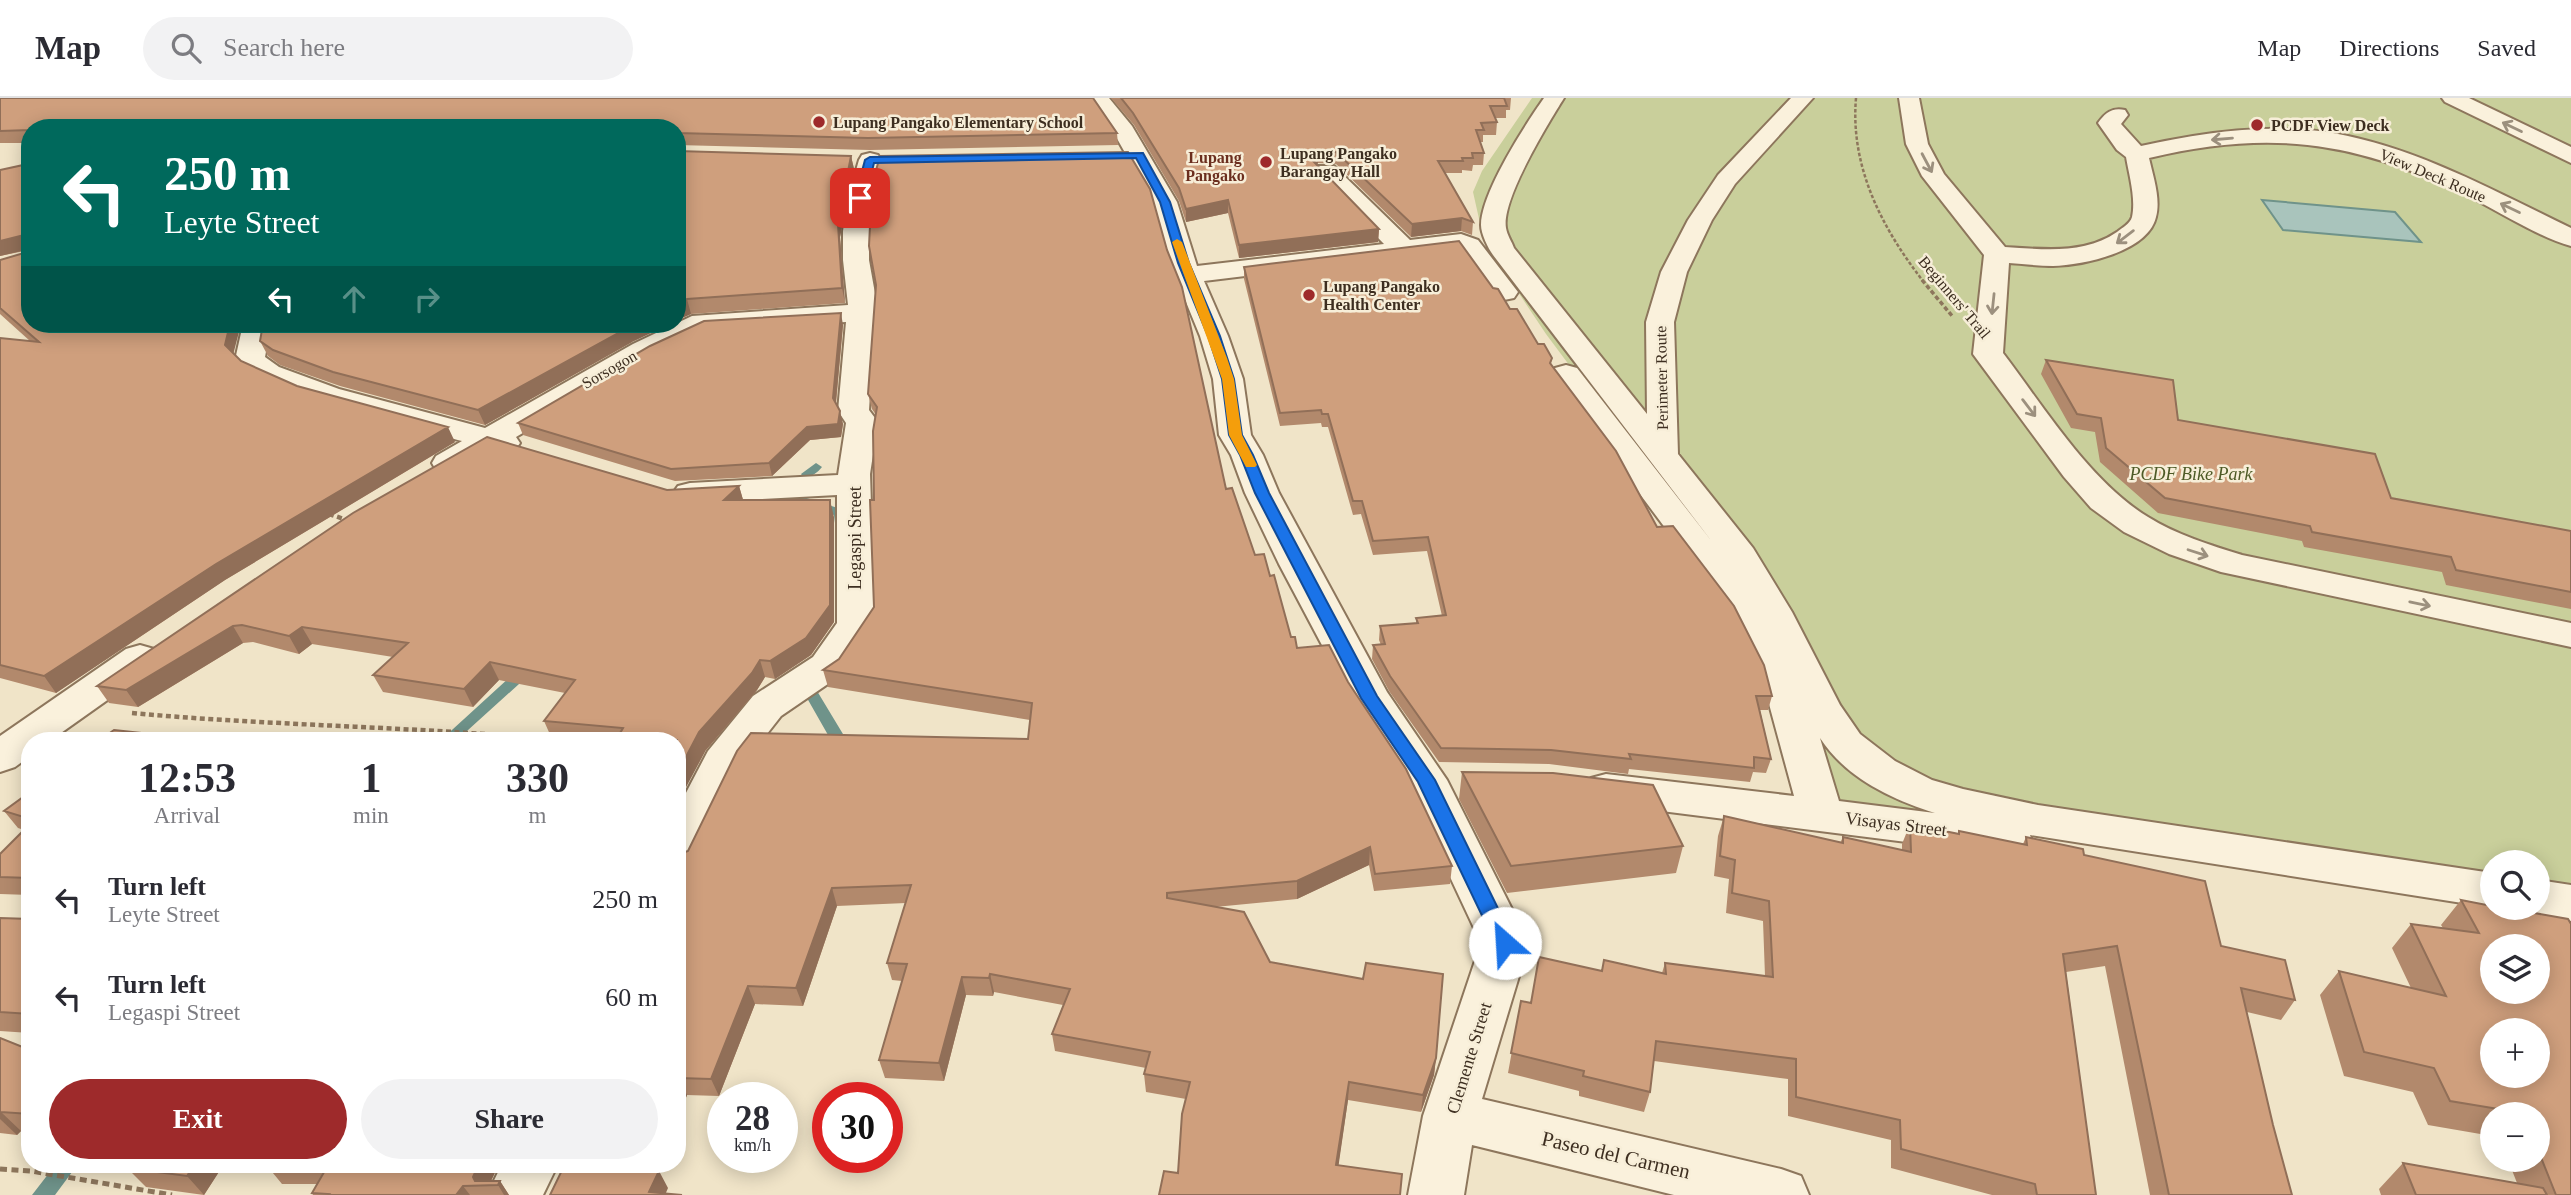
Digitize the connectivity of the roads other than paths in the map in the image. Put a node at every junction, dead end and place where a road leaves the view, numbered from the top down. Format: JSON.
{"nodes":[{"id":1,"x":1553,"y":98,"type":"edge"},
{"id":2,"x":1803,"y":98,"type":"edge"},
{"id":3,"x":1909,"y":98,"type":"edge"},
{"id":4,"x":2452,"y":98,"type":"edge"},
{"id":5,"x":1106,"y":99,"type":"edge"},
{"id":6,"x":2117,"y":115,"type":"dead end"},
{"id":7,"x":2137,"y":154,"type":"junction"},
{"id":8,"x":2571,"y":156,"type":"edge"},
{"id":9,"x":870,"y":160,"type":"dead end"},
{"id":10,"x":1326,"y":171,"type":"edge"},
{"id":11,"x":2571,"y":238,"type":"edge"},
{"id":12,"x":1404,"y":248,"type":"junction"},
{"id":13,"x":1997,"y":254,"type":"junction"},
{"id":14,"x":1189,"y":275,"type":"junction"},
{"id":15,"x":860,"y":313,"type":"junction"},
{"id":16,"x":686,"y":329,"type":"edge"},
{"id":17,"x":255,"y":333,"type":"edge"},
{"id":18,"x":678,"y":333,"type":"edge"},
{"id":19,"x":491,"y":439,"type":"junction"},
{"id":20,"x":530,"y":451,"type":"edge"},
{"id":21,"x":1662,"y":453,"type":"junction"},
{"id":22,"x":419,"y":480,"type":"edge"},
{"id":23,"x":856,"y":484,"type":"junction"},
{"id":24,"x":660,"y":490,"type":"edge"},
{"id":25,"x":2571,"y":635,"type":"edge"},
{"id":26,"x":173,"y":636,"type":"edge"},
{"id":27,"x":34,"y":732,"type":"edge"},
{"id":28,"x":21,"y":741,"type":"edge"},
{"id":29,"x":0,"y":757,"type":"edge"},
{"id":30,"x":1563,"y":784,"type":"edge"},
{"id":31,"x":1821,"y":814,"type":"junction"},
{"id":32,"x":686,"y":837,"type":"edge"},
{"id":33,"x":2480,"y":889,"type":"edge"},
{"id":34,"x":2550,"y":900,"type":"edge"},
{"id":35,"x":2571,"y":903,"type":"edge"},
{"id":36,"x":2571,"y":926,"type":"edge"},
{"id":37,"x":1450,"y":1116,"type":"junction"},
{"id":38,"x":526,"y":1173,"type":"edge"},
{"id":39,"x":516,"y":1195,"type":"edge"},
{"id":40,"x":1436,"y":1195,"type":"edge"},
{"id":41,"x":1781,"y":1195,"type":"edge"}],
"edges":[{"from":1,"to":21,"type":"street"},
{"from":2,"to":21,"type":"street","name":"Perimeter Route"},
{"from":3,"to":13,"type":"street","one_way":true},
{"from":8,"to":4,"type":"street","one_way":true},
{"from":5,"to":14,"type":"street","name":"Clemente Street"},
{"from":6,"to":7,"type":"street"},
{"from":11,"to":7,"type":"street","name":"View Deck Route","one_way":true},
{"from":7,"to":13,"type":"street","one_way":true},
{"from":9,"to":15,"type":"street","name":"Legaspi Street"},
{"from":10,"to":12,"type":"street"},
{"from":12,"to":14,"type":"street"},
{"from":12,"to":31,"type":"street"},
{"from":13,"to":25,"type":"street","one_way":true},
{"from":14,"to":37,"type":"street","name":"Clemente Street"},
{"from":15,"to":16,"type":"street","name":"Sorsogon"},
{"from":15,"to":23,"type":"street","name":"Legaspi Street"},
{"from":17,"to":19,"type":"street"},
{"from":18,"to":19,"type":"street","name":"Sorsogon"},
{"from":19,"to":20,"type":"street"},
{"from":19,"to":22,"type":"street","name":"Sorsogon"},
{"from":21,"to":33,"type":"street"},
{"from":23,"to":24,"type":"street"},
{"from":23,"to":32,"type":"street","name":"Legaspi Street"},
{"from":26,"to":27,"type":"street"},
{"from":28,"to":29,"type":"street"},
{"from":30,"to":31,"type":"street","name":"Visayas Street"},
{"from":31,"to":36,"type":"street","name":"Visayas Street"},
{"from":34,"to":35,"type":"street"},
{"from":37,"to":40,"type":"street","name":"Clemente Street"},
{"from":37,"to":41,"type":"street","name":"Paseo del Carmen"},
{"from":38,"to":39,"type":"street"}]}
